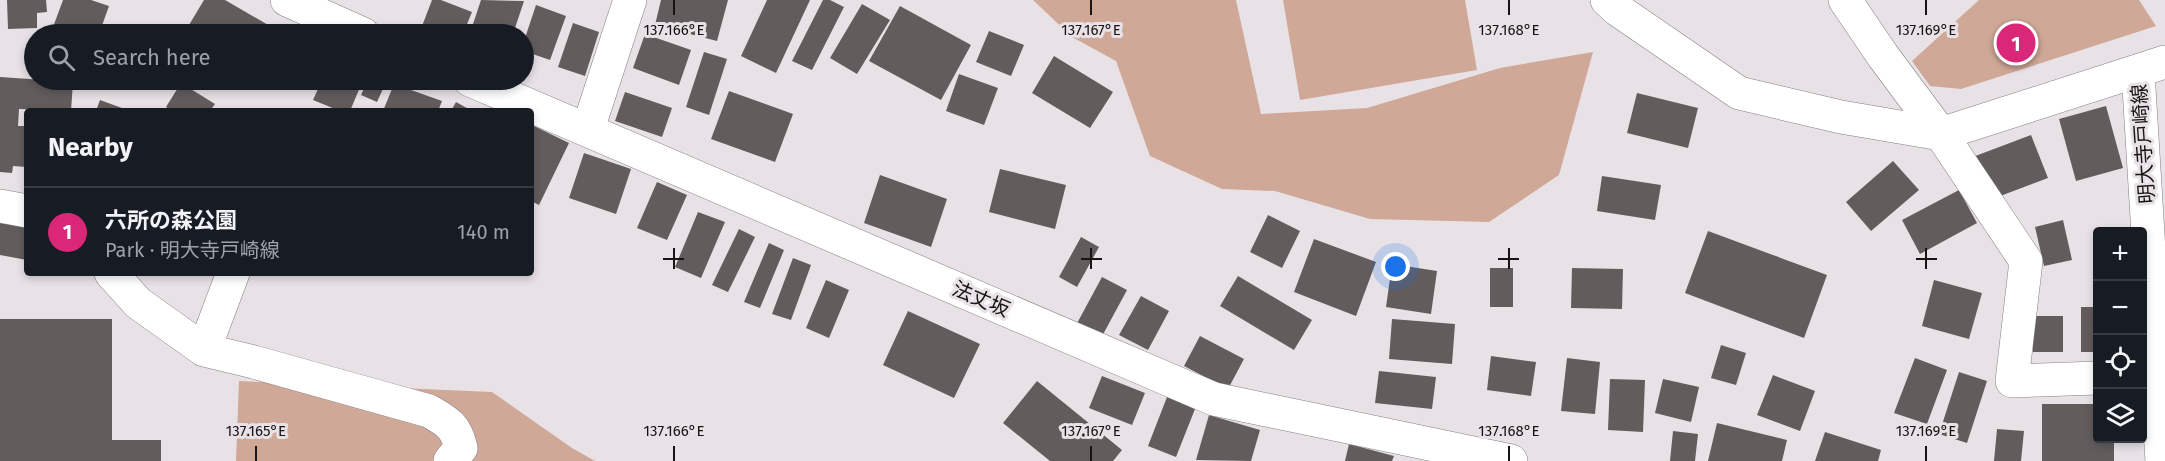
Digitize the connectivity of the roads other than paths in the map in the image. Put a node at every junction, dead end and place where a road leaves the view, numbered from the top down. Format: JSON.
{"nodes":[{"id":1,"x":286,"y":0,"type":"edge"},
{"id":2,"x":630,"y":0,"type":"edge"},
{"id":3,"x":1607,"y":0,"type":"edge"},
{"id":4,"x":1845,"y":0,"type":"edge"},
{"id":5,"x":340,"y":24,"type":"edge"},
{"id":6,"x":2152,"y":67,"type":"edge"},
{"id":7,"x":494,"y":90,"type":"edge"},
{"id":8,"x":588,"y":129,"type":"junction"},
{"id":9,"x":1941,"y":134,"type":"junction"},
{"id":10,"x":0,"y":206,"type":"edge"},
{"id":11,"x":24,"y":210,"type":"edge"},
{"id":12,"x":114,"y":276,"type":"edge"},
{"id":13,"x":231,"y":276,"type":"edge"},
{"id":14,"x":2161,"y":344,"type":"edge"},
{"id":15,"x":204,"y":350,"type":"junction"},
{"id":16,"x":2150,"y":376,"type":"edge"},
{"id":17,"x":2093,"y":378,"type":"edge"},
{"id":18,"x":450,"y":461,"type":"edge"},
{"id":19,"x":1511,"y":461,"type":"edge"},
{"id":20,"x":2162,"y":461,"type":"edge"}],
"edges":[{"from":1,"to":5,"type":"street"},
{"from":2,"to":8,"type":"street"},
{"from":3,"to":9,"type":"street"},
{"from":4,"to":9,"type":"street"},
{"from":6,"to":9,"type":"street"},
{"from":6,"to":14,"type":"street","name":"明大寺戸崎線"},
{"from":7,"to":8,"type":"street","name":"法丈坂"},
{"from":8,"to":19,"type":"street","name":"法丈坂"},
{"from":9,"to":17,"type":"street"},
{"from":10,"to":11,"type":"street"},
{"from":12,"to":15,"type":"street"},
{"from":13,"to":15,"type":"street"},
{"from":14,"to":16,"type":"street","name":"明大寺戸崎線"},
{"from":15,"to":18,"type":"street"},
{"from":16,"to":20,"type":"street","name":"明大寺戸崎線"}]}
